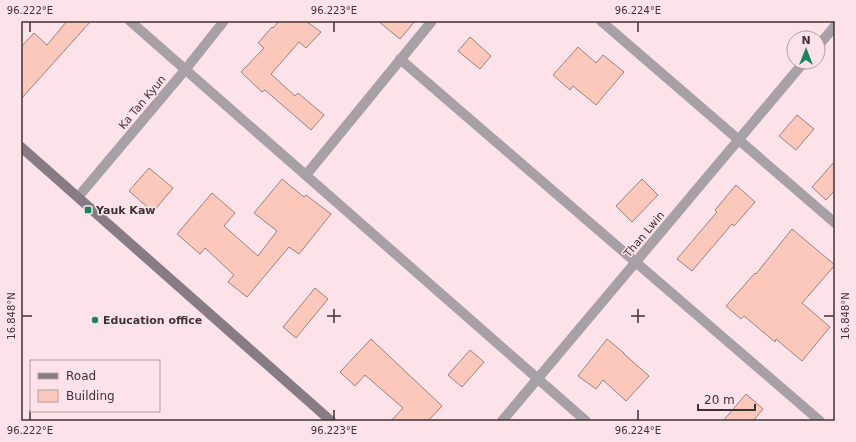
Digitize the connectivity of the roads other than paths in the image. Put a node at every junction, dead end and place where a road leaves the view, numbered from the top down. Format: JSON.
{"nodes":[{"id":1,"x":130,"y":21,"type":"edge"},
{"id":2,"x":224,"y":21,"type":"edge"},
{"id":3,"x":432,"y":21,"type":"edge"},
{"id":4,"x":601,"y":21,"type":"edge"},
{"id":5,"x":835,"y":26,"type":"edge"},
{"id":6,"x":826,"y":37,"type":"edge"},
{"id":7,"x":400,"y":59,"type":"junction"},
{"id":8,"x":185,"y":70,"type":"junction"},
{"id":9,"x":797,"y":70,"type":"edge"},
{"id":10,"x":739,"y":140,"type":"junction"},
{"id":11,"x":21,"y":147,"type":"edge"},
{"id":12,"x":306,"y":175,"type":"junction"},
{"id":13,"x":78,"y":197,"type":"junction"},
{"id":14,"x":835,"y":223,"type":"edge"},
{"id":15,"x":636,"y":262,"type":"junction"},
{"id":16,"x":538,"y":379,"type":"junction"},
{"id":17,"x":330,"y":421,"type":"edge"},
{"id":18,"x":502,"y":421,"type":"edge"},
{"id":19,"x":586,"y":421,"type":"edge"},
{"id":20,"x":820,"y":421,"type":"edge"}],
"edges":[{"from":1,"to":8,"type":"street"},
{"from":2,"to":8,"type":"street","name":"Ka Tan Kyun"},
{"from":3,"to":7,"type":"street"},
{"from":4,"to":10,"type":"street"},
{"from":5,"to":6,"type":"street"},
{"from":7,"to":12,"type":"street"},
{"from":7,"to":15,"type":"street"},
{"from":8,"to":12,"type":"street"},
{"from":8,"to":13,"type":"street","name":"Ka Tan Kyun"},
{"from":9,"to":10,"type":"street","name":"Than Lwin"},
{"from":10,"to":14,"type":"street"},
{"from":10,"to":15,"type":"street","name":"Than Lwin"},
{"from":11,"to":13,"type":"main road"},
{"from":12,"to":16,"type":"street"},
{"from":13,"to":17,"type":"main road"},
{"from":15,"to":16,"type":"street","name":"Than Lwin"},
{"from":15,"to":20,"type":"street"},
{"from":16,"to":18,"type":"street","name":"Than Lwin"},
{"from":16,"to":19,"type":"street"}]}
